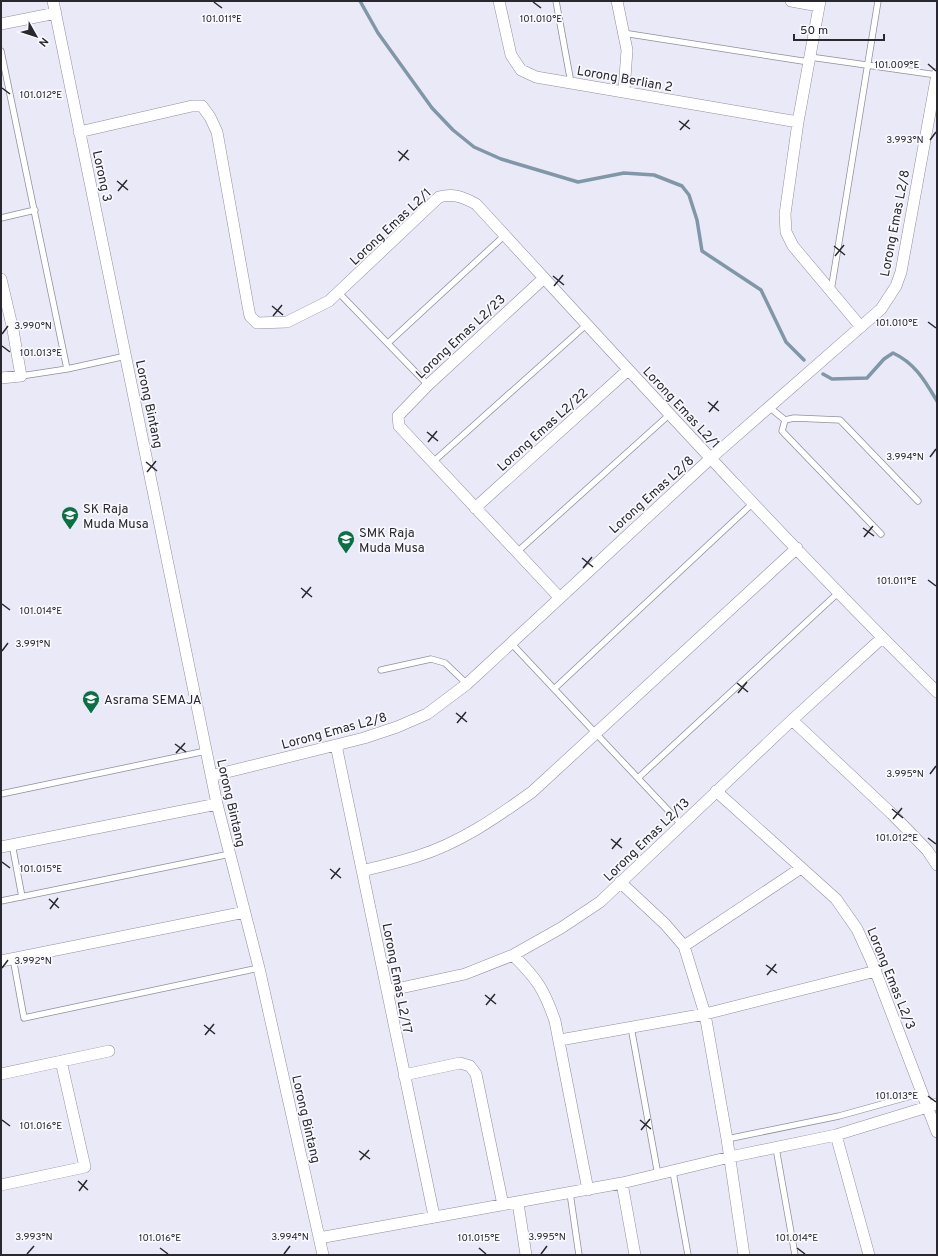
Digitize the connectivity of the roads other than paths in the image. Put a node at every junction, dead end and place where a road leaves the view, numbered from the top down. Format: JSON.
{"nodes":[{"id":1,"x":53,"y":1,"type":"edge"},
{"id":2,"x":499,"y":1,"type":"edge"},
{"id":3,"x":556,"y":1,"type":"edge"},
{"id":4,"x":616,"y":1,"type":"edge"},
{"id":5,"x":791,"y":1,"type":"edge"},
{"id":6,"x":878,"y":1,"type":"edge"},
{"id":7,"x":819,"y":4,"type":"edge"},
{"id":8,"x":56,"y":13,"type":"junction"},
{"id":9,"x":1,"y":24,"type":"edge"},
{"id":10,"x":623,"y":33,"type":"junction"},
{"id":11,"x":1,"y":51,"type":"edge"},
{"id":12,"x":809,"y":60,"type":"junction"},
{"id":13,"x":868,"y":65,"type":"junction"},
{"id":14,"x":937,"y":74,"type":"edge"},
{"id":15,"x":571,"y":82,"type":"junction"},
{"id":16,"x":624,"y":91,"type":"junction"},
{"id":17,"x":798,"y":122,"type":"junction"},
{"id":18,"x":79,"y":132,"type":"junction"},
{"id":19,"x":35,"y":210,"type":"junction"},
{"id":20,"x":1,"y":218,"type":"edge"},
{"id":21,"x":505,"y":235,"type":"junction"},
{"id":22,"x":1,"y":279,"type":"edge"},
{"id":23,"x":543,"y":279,"type":"junction"},
{"id":24,"x":831,"y":291,"type":"junction"},
{"id":25,"x":339,"y":293,"type":"junction"},
{"id":26,"x":586,"y":325,"type":"junction"},
{"id":27,"x":861,"y":327,"type":"junction"},
{"id":28,"x":388,"y":343,"type":"junction"},
{"id":29,"x":126,"y":356,"type":"junction"},
{"id":30,"x":67,"y":369,"type":"junction"},
{"id":31,"x":628,"y":370,"type":"junction"},
{"id":32,"x":20,"y":376,"type":"junction"},
{"id":33,"x":1,"y":378,"type":"edge"},
{"id":34,"x":428,"y":385,"type":"junction"},
{"id":35,"x":769,"y":407,"type":"junction"},
{"id":36,"x":670,"y":414,"type":"junction"},
{"id":37,"x":785,"y":420,"type":"junction"},
{"id":38,"x":711,"y":458,"type":"junction"},
{"id":39,"x":433,"y":462,"type":"junction"},
{"id":40,"x":918,"y":501,"type":"dead end"},
{"id":41,"x":753,"y":503,"type":"junction"},
{"id":42,"x":475,"y":508,"type":"junction"},
{"id":43,"x":881,"y":534,"type":"dead end"},
{"id":44,"x":797,"y":548,"type":"junction"},
{"id":45,"x":517,"y":552,"type":"junction"},
{"id":46,"x":838,"y":592,"type":"junction"},
{"id":47,"x":559,"y":597,"type":"junction"},
{"id":48,"x":882,"y":638,"type":"junction"},
{"id":49,"x":511,"y":643,"type":"junction"},
{"id":50,"x":381,"y":670,"type":"dead end"},
{"id":51,"x":467,"y":684,"type":"junction"},
{"id":52,"x":554,"y":689,"type":"junction"},
{"id":53,"x":937,"y":692,"type":"edge"},
{"id":54,"x":792,"y":720,"type":"junction"},
{"id":55,"x":597,"y":733,"type":"junction"},
{"id":56,"x":336,"y":746,"type":"junction"},
{"id":57,"x":206,"y":751,"type":"junction"},
{"id":58,"x":211,"y":776,"type":"junction"},
{"id":59,"x":638,"y":778,"type":"junction"},
{"id":60,"x":716,"y":791,"type":"junction"},
{"id":61,"x":1,"y":794,"type":"edge"},
{"id":62,"x":217,"y":804,"type":"junction"},
{"id":63,"x":681,"y":824,"type":"junction"},
{"id":64,"x":6,"y":845,"type":"edge"},
{"id":65,"x":230,"y":854,"type":"junction"},
{"id":66,"x":937,"y":865,"type":"edge"},
{"id":67,"x":801,"y":868,"type":"junction"},
{"id":68,"x":362,"y":871,"type":"junction"},
{"id":69,"x":620,"y":882,"type":"junction"},
{"id":70,"x":22,"y":897,"type":"junction"},
{"id":71,"x":1,"y":902,"type":"edge"},
{"id":72,"x":245,"y":912,"type":"junction"},
{"id":73,"x":684,"y":946,"type":"junction"},
{"id":74,"x":513,"y":955,"type":"junction"},
{"id":75,"x":13,"y":958,"type":"junction"},
{"id":76,"x":1,"y":961,"type":"edge"},
{"id":77,"x":259,"y":968,"type":"junction"},
{"id":78,"x":876,"y":971,"type":"junction"},
{"id":79,"x":387,"y":991,"type":"junction"},
{"id":80,"x":705,"y":1014,"type":"junction"},
{"id":81,"x":631,"y":1027,"type":"junction"},
{"id":82,"x":560,"y":1040,"type":"junction"},
{"id":83,"x":109,"y":1051,"type":"dead end"},
{"id":84,"x":61,"y":1061,"type":"junction"},
{"id":85,"x":1,"y":1074,"type":"edge"},
{"id":86,"x":404,"y":1075,"type":"junction"},
{"id":87,"x":922,"y":1093,"type":"junction"},
{"id":88,"x":932,"y":1106,"type":"edge"},
{"id":89,"x":937,"y":1132,"type":"edge"},
{"id":90,"x":836,"y":1135,"type":"junction"},
{"id":91,"x":727,"y":1139,"type":"junction"},
{"id":92,"x":776,"y":1148,"type":"junction"},
{"id":93,"x":730,"y":1157,"type":"junction"},
{"id":94,"x":673,"y":1172,"type":"junction"},
{"id":95,"x":658,"y":1175,"type":"junction"},
{"id":96,"x":622,"y":1183,"type":"junction"},
{"id":97,"x":1,"y":1185,"type":"edge"},
{"id":98,"x":588,"y":1190,"type":"junction"},
{"id":99,"x":570,"y":1193,"type":"junction"},
{"id":100,"x":518,"y":1203,"type":"junction"},
{"id":101,"x":503,"y":1205,"type":"junction"},
{"id":102,"x":434,"y":1216,"type":"junction"},
{"id":103,"x":319,"y":1238,"type":"junction"},
{"id":104,"x":323,"y":1255,"type":"edge"},
{"id":105,"x":526,"y":1255,"type":"edge"},
{"id":106,"x":579,"y":1255,"type":"edge"},
{"id":107,"x":635,"y":1255,"type":"edge"},
{"id":108,"x":688,"y":1255,"type":"edge"},
{"id":109,"x":744,"y":1255,"type":"edge"},
{"id":110,"x":795,"y":1255,"type":"edge"},
{"id":111,"x":869,"y":1255,"type":"edge"}],
"edges":[{"from":1,"to":8,"type":"street","name":"Lorong 3"},
{"from":2,"to":15,"type":"street","name":"Lorong Berlian 2"},
{"from":3,"to":15,"type":"lane"},
{"from":4,"to":10,"type":"street"},
{"from":5,"to":7,"type":"street"},
{"from":6,"to":13,"type":"lane"},
{"from":7,"to":12,"type":"street"},
{"from":8,"to":9,"type":"street"},
{"from":8,"to":18,"type":"street","name":"Lorong 3"},
{"from":10,"to":12,"type":"lane"},
{"from":10,"to":16,"type":"street"},
{"from":11,"to":19,"type":"lane"},
{"from":12,"to":13,"type":"lane"},
{"from":12,"to":17,"type":"street"},
{"from":13,"to":14,"type":"lane"},
{"from":13,"to":24,"type":"lane"},
{"from":14,"to":27,"type":"street","name":"Lorong Emas L2/8"},
{"from":15,"to":16,"type":"street","name":"Lorong Berlian 2"},
{"from":16,"to":17,"type":"street","name":"Lorong Berlian 2"},
{"from":17,"to":24,"type":"street"},
{"from":18,"to":25,"type":"street","name":"Lorong Emas L2/1"},
{"from":18,"to":29,"type":"street","name":"Lorong 3"},
{"from":19,"to":20,"type":"lane"},
{"from":19,"to":30,"type":"lane"},
{"from":21,"to":23,"type":"street","name":"Lorong Emas L2/1"},
{"from":21,"to":25,"type":"street","name":"Lorong Emas L2/1"},
{"from":21,"to":28,"type":"lane"},
{"from":22,"to":32,"type":"street"},
{"from":23,"to":26,"type":"street","name":"Lorong Emas L2/1"},
{"from":23,"to":34,"type":"street","name":"Lorong Emas L2/23"},
{"from":24,"to":27,"type":"street"},
{"from":25,"to":28,"type":"lane"},
{"from":26,"to":31,"type":"street","name":"Lorong Emas L2/1"},
{"from":26,"to":39,"type":"lane"},
{"from":27,"to":35,"type":"street","name":"Lorong Emas L2/8"},
{"from":28,"to":34,"type":"lane"},
{"from":29,"to":30,"type":"lane"},
{"from":29,"to":57,"type":"street","name":"Lorong Bintang"},
{"from":30,"to":32,"type":"lane"},
{"from":31,"to":36,"type":"street","name":"Lorong Emas L2/1"},
{"from":31,"to":42,"type":"street","name":"Lorong Emas L2/22"},
{"from":32,"to":33,"type":"street"},
{"from":34,"to":39,"type":"street","name":"Lorong Emas L2/23"},
{"from":35,"to":37,"type":"lane"},
{"from":35,"to":38,"type":"street","name":"Lorong Emas L2/8"},
{"from":36,"to":38,"type":"street","name":"Lorong Emas L2/1"},
{"from":36,"to":45,"type":"lane"},
{"from":37,"to":40,"type":"lane"},
{"from":37,"to":43,"type":"lane"},
{"from":38,"to":41,"type":"street","name":"Lorong Emas L2/1"},
{"from":38,"to":47,"type":"street","name":"Lorong Emas L2/8"},
{"from":39,"to":42,"type":"street"},
{"from":41,"to":44,"type":"street","name":"Lorong Emas L2/1"},
{"from":41,"to":52,"type":"lane"},
{"from":42,"to":45,"type":"street"},
{"from":44,"to":46,"type":"street","name":"Lorong Emas L2/1"},
{"from":44,"to":55,"type":"street"},
{"from":45,"to":47,"type":"street"},
{"from":46,"to":48,"type":"street","name":"Lorong Emas L2/1"},
{"from":46,"to":59,"type":"lane"},
{"from":47,"to":49,"type":"street","name":"Lorong Emas L2/8"},
{"from":48,"to":53,"type":"street","name":"Lorong Emas L2/1"},
{"from":48,"to":54,"type":"street","name":"Lorong Emas L2/13"},
{"from":49,"to":51,"type":"street","name":"Lorong Emas L2/8"},
{"from":49,"to":52,"type":"lane"},
{"from":50,"to":51,"type":"lane"},
{"from":51,"to":56,"type":"street","name":"Lorong Emas L2/8"},
{"from":52,"to":55,"type":"lane"},
{"from":54,"to":60,"type":"street","name":"Lorong Emas L2/13"},
{"from":54,"to":66,"type":"street"},
{"from":55,"to":59,"type":"lane"},
{"from":55,"to":68,"type":"street"},
{"from":56,"to":58,"type":"street","name":"Lorong Emas L2/8"},
{"from":56,"to":68,"type":"street","name":"Lorong Emas L2/17"},
{"from":57,"to":58,"type":"street","name":"Lorong Bintang"},
{"from":57,"to":61,"type":"lane"},
{"from":58,"to":62,"type":"street","name":"Lorong Bintang"},
{"from":59,"to":63,"type":"lane"},
{"from":60,"to":63,"type":"street","name":"Lorong Emas L2/13"},
{"from":60,"to":67,"type":"street","name":"Lorong Emas L2/3"},
{"from":62,"to":64,"type":"street"},
{"from":62,"to":65,"type":"street","name":"Lorong Bintang"},
{"from":63,"to":69,"type":"street","name":"Lorong Emas L2/13"},
{"from":64,"to":70,"type":"lane"},
{"from":65,"to":70,"type":"lane"},
{"from":65,"to":72,"type":"street","name":"Lorong Bintang"},
{"from":67,"to":73,"type":"street"},
{"from":67,"to":78,"type":"street","name":"Lorong Emas L2/3"},
{"from":68,"to":79,"type":"street","name":"Lorong Emas L2/17"},
{"from":69,"to":73,"type":"street"},
{"from":69,"to":74,"type":"street","name":"Lorong Emas L2/13"},
{"from":70,"to":71,"type":"lane"},
{"from":72,"to":75,"type":"street"},
{"from":72,"to":77,"type":"street","name":"Lorong Bintang"},
{"from":73,"to":80,"type":"street"},
{"from":74,"to":79,"type":"street","name":"Lorong Emas L2/13"},
{"from":74,"to":82,"type":"street"},
{"from":75,"to":76,"type":"street"},
{"from":75,"to":77,"type":"lane"},
{"from":77,"to":103,"type":"street","name":"Lorong Bintang"},
{"from":78,"to":80,"type":"street"},
{"from":78,"to":87,"type":"street","name":"Lorong Emas L2/3"},
{"from":79,"to":86,"type":"street","name":"Lorong Emas L2/17"},
{"from":80,"to":81,"type":"street"},
{"from":80,"to":91,"type":"street"},
{"from":81,"to":82,"type":"street"},
{"from":81,"to":95,"type":"lane"},
{"from":82,"to":98,"type":"street"},
{"from":83,"to":84,"type":"street"},
{"from":84,"to":85,"type":"street"},
{"from":84,"to":97,"type":"street"},
{"from":86,"to":101,"type":"street"},
{"from":86,"to":102,"type":"street","name":"Lorong Emas L2/17"},
{"from":87,"to":88,"type":"street","name":"Lorong Emas L2/3"},
{"from":87,"to":91,"type":"lane"},
{"from":88,"to":89,"type":"street","name":"Lorong Emas L2/3"},
{"from":88,"to":90,"type":"street"},
{"from":90,"to":92,"type":"street"},
{"from":90,"to":111,"type":"street"},
{"from":91,"to":93,"type":"street"},
{"from":92,"to":93,"type":"street"},
{"from":92,"to":110,"type":"lane"},
{"from":93,"to":94,"type":"street"},
{"from":93,"to":109,"type":"street"},
{"from":94,"to":95,"type":"street"},
{"from":94,"to":108,"type":"lane"},
{"from":95,"to":96,"type":"street"},
{"from":96,"to":98,"type":"street"},
{"from":96,"to":107,"type":"street"},
{"from":98,"to":99,"type":"street"},
{"from":99,"to":100,"type":"street"},
{"from":99,"to":106,"type":"lane"},
{"from":100,"to":101,"type":"street"},
{"from":100,"to":105,"type":"street"},
{"from":101,"to":102,"type":"street"},
{"from":102,"to":103,"type":"street"},
{"from":103,"to":104,"type":"street","name":"Lorong Bintang"}]}
